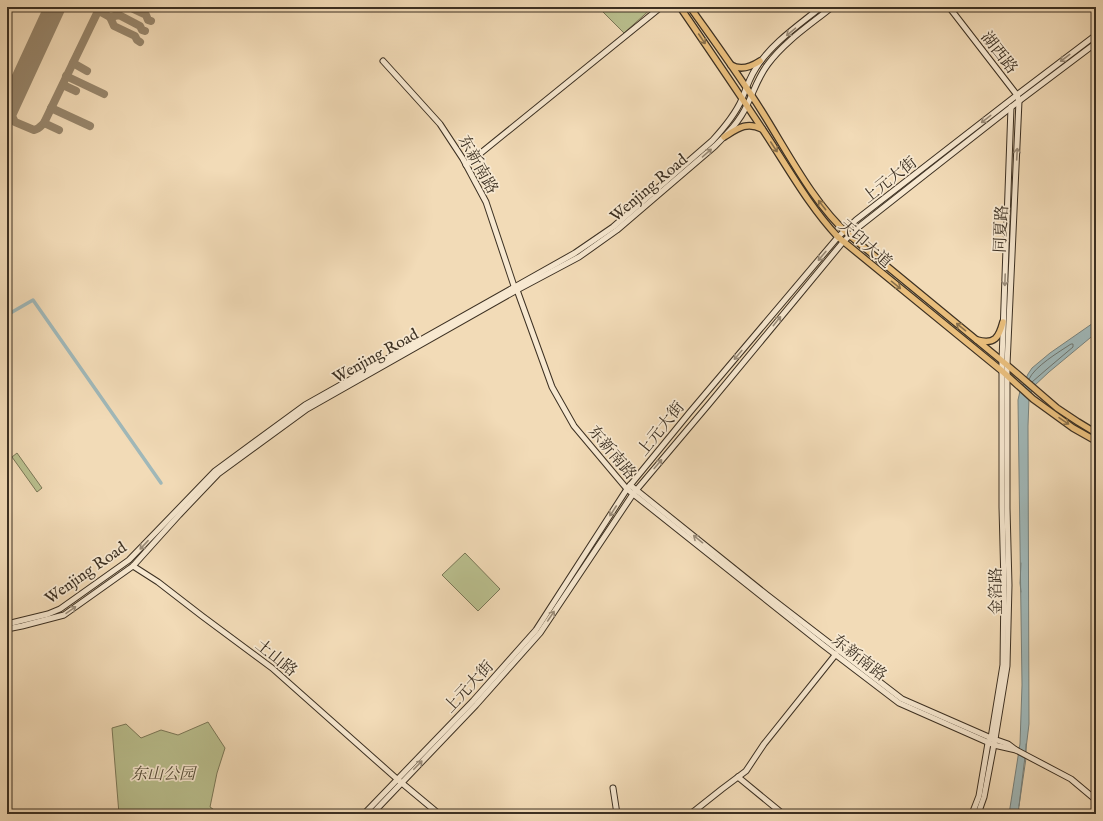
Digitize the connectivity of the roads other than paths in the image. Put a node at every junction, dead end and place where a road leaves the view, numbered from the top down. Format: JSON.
{"nodes":[{"id":1,"x":661,"y":7,"type":"edge"},
{"id":2,"x":680,"y":7,"type":"edge"},
{"id":3,"x":690,"y":7,"type":"edge"},
{"id":4,"x":821,"y":7,"type":"edge"},
{"id":5,"x":832,"y":7,"type":"edge"},
{"id":6,"x":948,"y":7,"type":"edge"},
{"id":7,"x":1096,"y":35,"type":"edge"},
{"id":8,"x":1096,"y":43,"type":"edge"},
{"id":9,"x":383,"y":60,"type":"dead end"},
{"id":10,"x":760,"y":61,"type":"junction"},
{"id":11,"x":730,"y":64,"type":"junction"},
{"id":12,"x":746,"y":87,"type":"junction"},
{"id":13,"x":1017,"y":95,"type":"junction"},
{"id":14,"x":752,"y":96,"type":"junction"},
{"id":15,"x":742,"y":99,"type":"junction"},
{"id":16,"x":1010,"y":100,"type":"junction"},
{"id":17,"x":1019,"y":101,"type":"junction"},
{"id":18,"x":747,"y":106,"type":"junction"},
{"id":19,"x":1011,"y":108,"type":"junction"},
{"id":20,"x":763,"y":130,"type":"junction"},
{"id":21,"x":724,"y":137,"type":"junction"},
{"id":22,"x":466,"y":165,"type":"junction"},
{"id":23,"x":846,"y":233,"type":"junction"},
{"id":24,"x":838,"y":237,"type":"junction"},
{"id":25,"x":843,"y":242,"type":"junction"},
{"id":26,"x":516,"y":288,"type":"junction"},
{"id":27,"x":1003,"y":322,"type":"junction"},
{"id":28,"x":976,"y":340,"type":"junction"},
{"id":29,"x":1004,"y":363,"type":"junction"},
{"id":30,"x":1002,"y":371,"type":"junction"},
{"id":31,"x":1007,"y":375,"type":"junction"},
{"id":32,"x":1096,"y":433,"type":"edge"},
{"id":33,"x":1096,"y":441,"type":"edge"},
{"id":34,"x":629,"y":487,"type":"junction"},
{"id":35,"x":635,"y":492,"type":"junction"},
{"id":36,"x":133,"y":566,"type":"junction"},
{"id":37,"x":7,"y":624,"type":"edge"},
{"id":38,"x":7,"y":629,"type":"edge"},
{"id":39,"x":836,"y":654,"type":"junction"},
{"id":40,"x":992,"y":741,"type":"junction"},
{"id":41,"x":738,"y":777,"type":"junction"},
{"id":42,"x":397,"y":779,"type":"junction"},
{"id":43,"x":402,"y":783,"type":"junction"},
{"id":44,"x":612,"y":788,"type":"dead end"},
{"id":45,"x":1096,"y":800,"type":"edge"},
{"id":46,"x":693,"y":813,"type":"edge"},
{"id":47,"x":364,"y":814,"type":"edge"},
{"id":48,"x":372,"y":814,"type":"edge"},
{"id":49,"x":439,"y":814,"type":"edge"},
{"id":50,"x":617,"y":814,"type":"edge"},
{"id":51,"x":700,"y":814,"type":"edge"},
{"id":52,"x":783,"y":814,"type":"edge"},
{"id":53,"x":972,"y":814,"type":"edge"},
{"id":54,"x":978,"y":814,"type":"edge"}],
"edges":[{"from":1,"to":22,"type":"main road"},
{"from":2,"to":15,"type":"main road","name":"天印大道","one_way":true},
{"from":3,"to":11,"type":"main road","name":"天印大道"},
{"from":4,"to":10,"type":"main road","name":"Wenjing Road","one_way":true},
{"from":5,"to":14,"type":"main road","name":"Wenjing Road"},
{"from":6,"to":13,"type":"main road","name":"湖西路"},
{"from":7,"to":13,"type":"main road","name":"上元大街","one_way":true},
{"from":8,"to":17,"type":"main road","name":"上元大街"},
{"from":9,"to":22,"type":"main road","name":"东新南路"},
{"from":10,"to":11,"type":"main road"},
{"from":10,"to":12,"type":"main road","name":"Wenjing Road"},
{"from":11,"to":12,"type":"main road","name":"天印大道"},
{"from":12,"to":14,"type":"main road","name":"天印大道"},
{"from":12,"to":15,"type":"main road","name":"Wenjing Road"},
{"from":13,"to":16,"type":"main road","name":"上元大街"},
{"from":13,"to":17,"type":"main road","name":"同夏路"},
{"from":14,"to":18,"type":"main road","name":"Wenjing Road"},
{"from":23,"to":14,"type":"main road","name":"天印大道","one_way":true},
{"from":15,"to":18,"type":"main road","name":"天印大道"},
{"from":15,"to":26,"type":"main road","name":"Wenjing Road"},
{"from":16,"to":19,"type":"main road","name":"同夏路"},
{"from":16,"to":23,"type":"main road","name":"上元大街","one_way":true},
{"from":17,"to":19,"type":"main road","name":"上元大街"},
{"from":29,"to":17,"type":"main road","name":"同夏路","one_way":true},
{"from":18,"to":20,"type":"main road","name":"天印大道"},
{"from":18,"to":21,"type":"main road","name":"Wenjing Road"},
{"from":19,"to":23,"type":"main road","name":"上元大街"},
{"from":19,"to":27,"type":"main road","name":"同夏路","one_way":true},
{"from":20,"to":21,"type":"main road"},
{"from":20,"to":24,"type":"main road","name":"天印大道","one_way":true},
{"from":26,"to":21,"type":"main road","name":"Wenjing Road","one_way":true},
{"from":22,"to":26,"type":"main road","name":"东新南路"},
{"from":23,"to":24,"type":"main road","name":"上元大街"},
{"from":23,"to":25,"type":"main road","name":"上元大街"},
{"from":28,"to":23,"type":"main road","name":"天印大道","one_way":true},
{"from":24,"to":25,"type":"main road","name":"天印大道"},
{"from":24,"to":34,"type":"main road","name":"上元大街","one_way":true},
{"from":25,"to":30,"type":"main road","name":"天印大道","one_way":true},
{"from":35,"to":25,"type":"main road","name":"上元大街","one_way":true},
{"from":26,"to":34,"type":"main road","name":"东新南路"},
{"from":26,"to":36,"type":"main road","name":"Wenjing Road"},
{"from":26,"to":37,"type":"main road","name":"Wenjing Road","one_way":true},
{"from":27,"to":28,"type":"main road"},
{"from":27,"to":29,"type":"main road","name":"同夏路"},
{"from":28,"to":29,"type":"main road","name":"天印大道"},
{"from":29,"to":30,"type":"main road","name":"同夏路"},
{"from":29,"to":31,"type":"main road","name":"金箔路"},
{"from":29,"to":32,"type":"main road","name":"天印大道"},
{"from":30,"to":31,"type":"main road","name":"天印大道"},
{"from":30,"to":40,"type":"main road","name":"金箔路"},
{"from":31,"to":33,"type":"main road","name":"天印大道","one_way":true},
{"from":31,"to":40,"type":"main road","name":"金箔路"},
{"from":34,"to":35,"type":"main road","name":"东新南路"},
{"from":34,"to":42,"type":"main road","name":"上元大街","one_way":true},
{"from":35,"to":39,"type":"main road","name":"东新南路"},
{"from":40,"to":35,"type":"main road","name":"东新南路","one_way":true},
{"from":43,"to":35,"type":"main road","name":"上元大街","one_way":true},
{"from":38,"to":36,"type":"main road","name":"Wenjing Road","one_way":true},
{"from":36,"to":42,"type":"main road","name":"土山路"},
{"from":39,"to":40,"type":"main road","name":"东新南路"},
{"from":39,"to":41,"type":"main road"},
{"from":40,"to":45,"type":"main road"},
{"from":40,"to":53,"type":"main road","name":"金箔路"},
{"from":40,"to":54,"type":"main road","name":"金箔路"},
{"from":41,"to":46,"type":"main road"},
{"from":41,"to":52,"type":"main road"},
{"from":42,"to":43,"type":"main road","name":"土山路"},
{"from":42,"to":47,"type":"main road","name":"上元大街"},
{"from":43,"to":48,"type":"main road","name":"上元大街"},
{"from":43,"to":49,"type":"main road","name":"土山路"},
{"from":44,"to":50,"type":"main road"},
{"from":46,"to":51,"type":"main road"}]}
